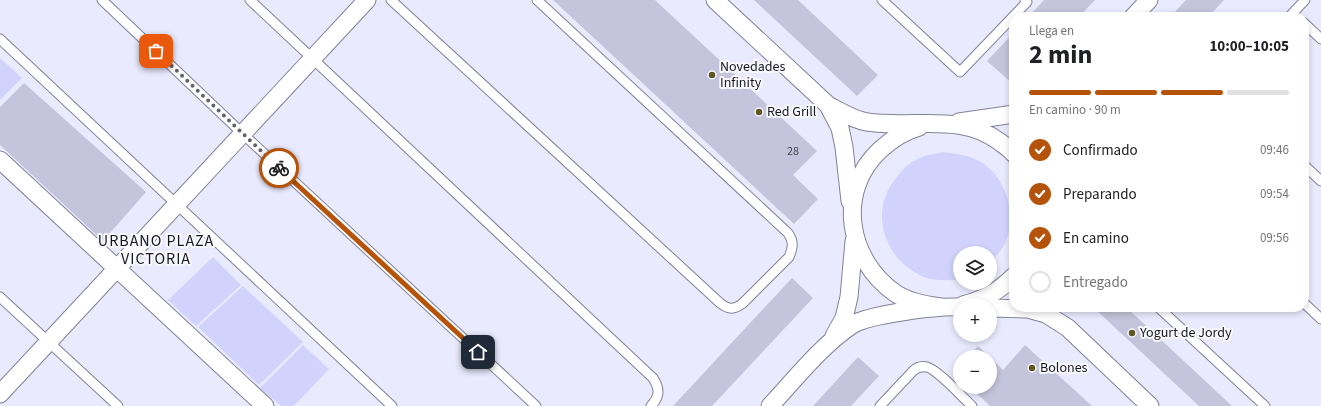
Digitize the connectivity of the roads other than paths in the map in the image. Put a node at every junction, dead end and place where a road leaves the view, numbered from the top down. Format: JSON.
{"nodes":[{"id":1,"x":102,"y":0,"type":"edge"},
{"id":2,"x":250,"y":0,"type":"edge"},
{"id":3,"x":367,"y":0,"type":"edge"},
{"id":4,"x":391,"y":0,"type":"edge"},
{"id":5,"x":537,"y":0,"type":"edge"},
{"id":6,"x":714,"y":0,"type":"edge"},
{"id":7,"x":882,"y":0,"type":"edge"},
{"id":8,"x":1025,"y":0,"type":"edge"},
{"id":9,"x":1149,"y":0,"type":"edge"},
{"id":10,"x":1305,"y":0,"type":"edge"},
{"id":11,"x":1017,"y":12,"type":"edge"},
{"id":12,"x":1138,"y":12,"type":"edge"},
{"id":13,"x":1296,"y":12,"type":"edge"},
{"id":14,"x":1009,"y":21,"type":"edge"},
{"id":15,"x":1309,"y":28,"type":"edge"},
{"id":16,"x":0,"y":39,"type":"edge"},
{"id":17,"x":1321,"y":39,"type":"edge"},
{"id":18,"x":313,"y":58,"type":"junction"},
{"id":19,"x":828,"y":105,"type":"junction"},
{"id":20,"x":1009,"y":115,"type":"edge"},
{"id":21,"x":949,"y":123,"type":"junction"},
{"id":22,"x":932,"y":124,"type":"junction"},
{"id":23,"x":243,"y":134,"type":"junction"},
{"id":24,"x":1009,"y":149,"type":"edge"},
{"id":25,"x":0,"y":160,"type":"edge"},
{"id":26,"x":1309,"y":170,"type":"edge"},
{"id":27,"x":1321,"y":181,"type":"edge"},
{"id":28,"x":176,"y":205,"type":"junction"},
{"id":29,"x":852,"y":220,"type":"junction"},
{"id":30,"x":855,"y":237,"type":"junction"},
{"id":31,"x":117,"y":269,"type":"junction"},
{"id":32,"x":1009,"y":281,"type":"edge"},
{"id":33,"x":0,"y":297,"type":"edge"},
{"id":34,"x":984,"y":298,"type":"edge"},
{"id":35,"x":953,"y":307,"type":"edge"},
{"id":36,"x":941,"y":308,"type":"junction"},
{"id":37,"x":997,"y":308,"type":"edge"},
{"id":38,"x":1009,"y":308,"type":"edge"},
{"id":39,"x":1309,"y":308,"type":"edge"},
{"id":40,"x":1039,"y":312,"type":"edge"},
{"id":41,"x":1057,"y":312,"type":"edge"},
{"id":42,"x":1163,"y":312,"type":"edge"},
{"id":43,"x":1321,"y":319,"type":"edge"},
{"id":44,"x":1068,"y":328,"type":"junction"},
{"id":45,"x":831,"y":341,"type":"junction"},
{"id":46,"x":49,"y":342,"type":"junction"},
{"id":47,"x":0,"y":394,"type":"edge"},
{"id":48,"x":388,"y":405,"type":"edge"},
{"id":49,"x":118,"y":406,"type":"edge"},
{"id":50,"x":265,"y":406,"type":"edge"},
{"id":51,"x":536,"y":406,"type":"edge"},
{"id":52,"x":650,"y":406,"type":"edge"},
{"id":53,"x":770,"y":406,"type":"edge"},
{"id":54,"x":880,"y":406,"type":"edge"},
{"id":55,"x":972,"y":406,"type":"edge"},
{"id":56,"x":1150,"y":406,"type":"edge"},
{"id":57,"x":1265,"y":406,"type":"edge"}],
"edges":[{"from":1,"to":23,"type":"lane"},
{"from":2,"to":18,"type":"lane"},
{"from":3,"to":18,"type":"street"},
{"from":4,"to":5,"type":"lane"},
{"from":6,"to":19,"type":"street"},
{"from":7,"to":14,"type":"lane"},
{"from":8,"to":11,"type":"lane"},
{"from":9,"to":12,"type":"street"},
{"from":10,"to":13,"type":"lane"},
{"from":15,"to":17,"type":"lane"},
{"from":16,"to":28,"type":"lane"},
{"from":18,"to":23,"type":"street"},
{"from":18,"to":52,"type":"lane"},
{"from":19,"to":22,"type":"street"},
{"from":19,"to":29,"type":"street"},
{"from":20,"to":21,"type":"street"},
{"from":21,"to":22,"type":"street"},
{"from":21,"to":24,"type":"street"},
{"from":22,"to":29,"type":"street"},
{"from":23,"to":28,"type":"street"},
{"from":23,"to":51,"type":"lane"},
{"from":25,"to":31,"type":"street"},
{"from":26,"to":27,"type":"lane"},
{"from":28,"to":31,"type":"street"},
{"from":28,"to":48,"type":"lane"},
{"from":29,"to":30,"type":"street"},
{"from":30,"to":36,"type":"street"},
{"from":30,"to":45,"type":"street"},
{"from":31,"to":46,"type":"street"},
{"from":31,"to":50,"type":"street"},
{"from":32,"to":34,"type":"street"},
{"from":33,"to":46,"type":"lane"},
{"from":35,"to":36,"type":"street"},
{"from":36,"to":45,"type":"street"},
{"from":37,"to":38,"type":"street"},
{"from":39,"to":43,"type":"lane"},
{"from":40,"to":44,"type":"street"},
{"from":41,"to":44,"type":"street"},
{"from":42,"to":57,"type":"lane"},
{"from":44,"to":56,"type":"street"},
{"from":45,"to":53,"type":"street"},
{"from":46,"to":47,"type":"street"},
{"from":46,"to":49,"type":"lane"},
{"from":54,"to":55,"type":"lane"}]}
